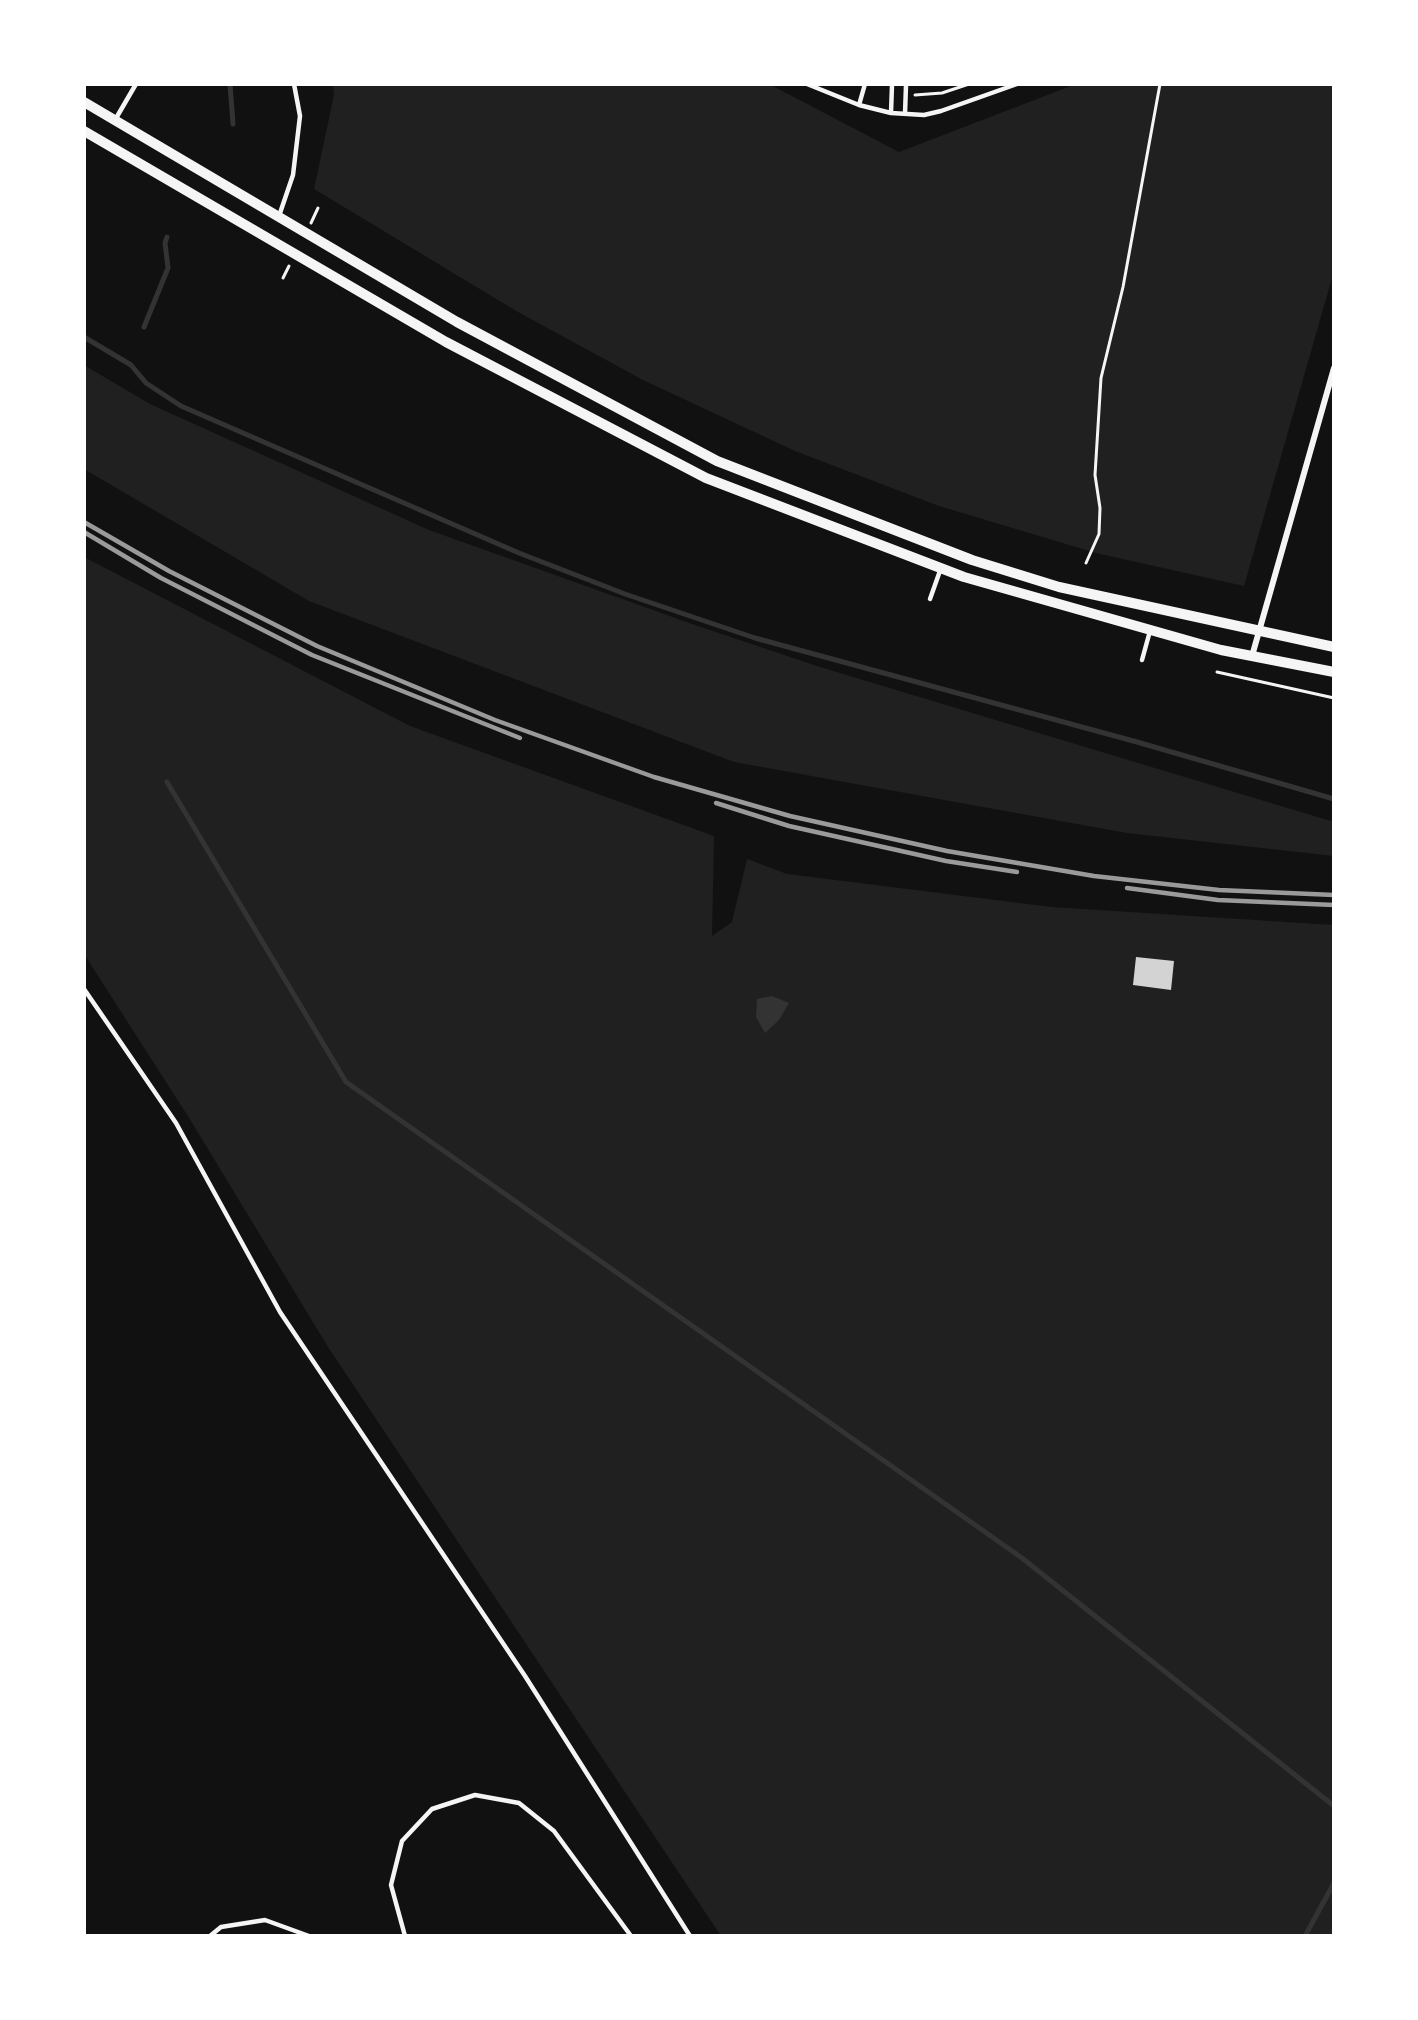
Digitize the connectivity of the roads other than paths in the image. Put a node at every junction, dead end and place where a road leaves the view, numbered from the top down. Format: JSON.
{"nodes":[{"id":1,"x":136,"y":84,"type":"edge"},
{"id":2,"x":294,"y":84,"type":"edge"},
{"id":3,"x":807,"y":84,"type":"edge"},
{"id":4,"x":866,"y":84,"type":"edge"},
{"id":5,"x":1017,"y":84,"type":"edge"},
{"id":6,"x":892,"y":85,"type":"edge"},
{"id":7,"x":906,"y":85,"type":"edge"},
{"id":8,"x":84,"y":102,"type":"edge"},
{"id":9,"x":859,"y":105,"type":"junction"},
{"id":10,"x":891,"y":113,"type":"junction"},
{"id":11,"x":905,"y":114,"type":"junction"},
{"id":12,"x":115,"y":120,"type":"junction"},
{"id":13,"x":84,"y":131,"type":"edge"},
{"id":14,"x":279,"y":216,"type":"junction"},
{"id":15,"x":1334,"y":368,"type":"edge"},
{"id":16,"x":941,"y":568,"type":"junction"},
{"id":17,"x":930,"y":599,"type":"dead end"},
{"id":18,"x":1260,"y":629,"type":"junction"},
{"id":19,"x":1150,"y":630,"type":"junction"},
{"id":20,"x":1334,"y":647,"type":"edge"},
{"id":21,"x":1252,"y":656,"type":"junction"},
{"id":22,"x":1142,"y":660,"type":"dead end"},
{"id":23,"x":1334,"y":672,"type":"edge"},
{"id":24,"x":84,"y":989,"type":"edge"},
{"id":25,"x":210,"y":1936,"type":"edge"},
{"id":26,"x":309,"y":1936,"type":"edge"},
{"id":27,"x":405,"y":1936,"type":"edge"},
{"id":28,"x":631,"y":1936,"type":"edge"},
{"id":29,"x":690,"y":1936,"type":"edge"}],
"edges":[{"from":1,"to":12,"type":"lane"},
{"from":2,"to":14,"type":"lane"},
{"from":3,"to":9,"type":"lane"},
{"from":4,"to":9,"type":"lane"},
{"from":5,"to":11,"type":"lane"},
{"from":6,"to":10,"type":"lane"},
{"from":7,"to":11,"type":"lane"},
{"from":8,"to":12,"type":"street"},
{"from":9,"to":10,"type":"lane"},
{"from":10,"to":11,"type":"lane"},
{"from":12,"to":14,"type":"street"},
{"from":13,"to":16,"type":"street"},
{"from":14,"to":18,"type":"street"},
{"from":15,"to":18,"type":"street"},
{"from":16,"to":17,"type":"lane"},
{"from":16,"to":19,"type":"street"},
{"from":18,"to":20,"type":"street"},
{"from":18,"to":21,"type":"street"},
{"from":19,"to":21,"type":"street"},
{"from":19,"to":22,"type":"lane"},
{"from":21,"to":23,"type":"street"},
{"from":24,"to":29,"type":"lane"},
{"from":25,"to":26,"type":"lane"},
{"from":27,"to":28,"type":"lane"}]}
